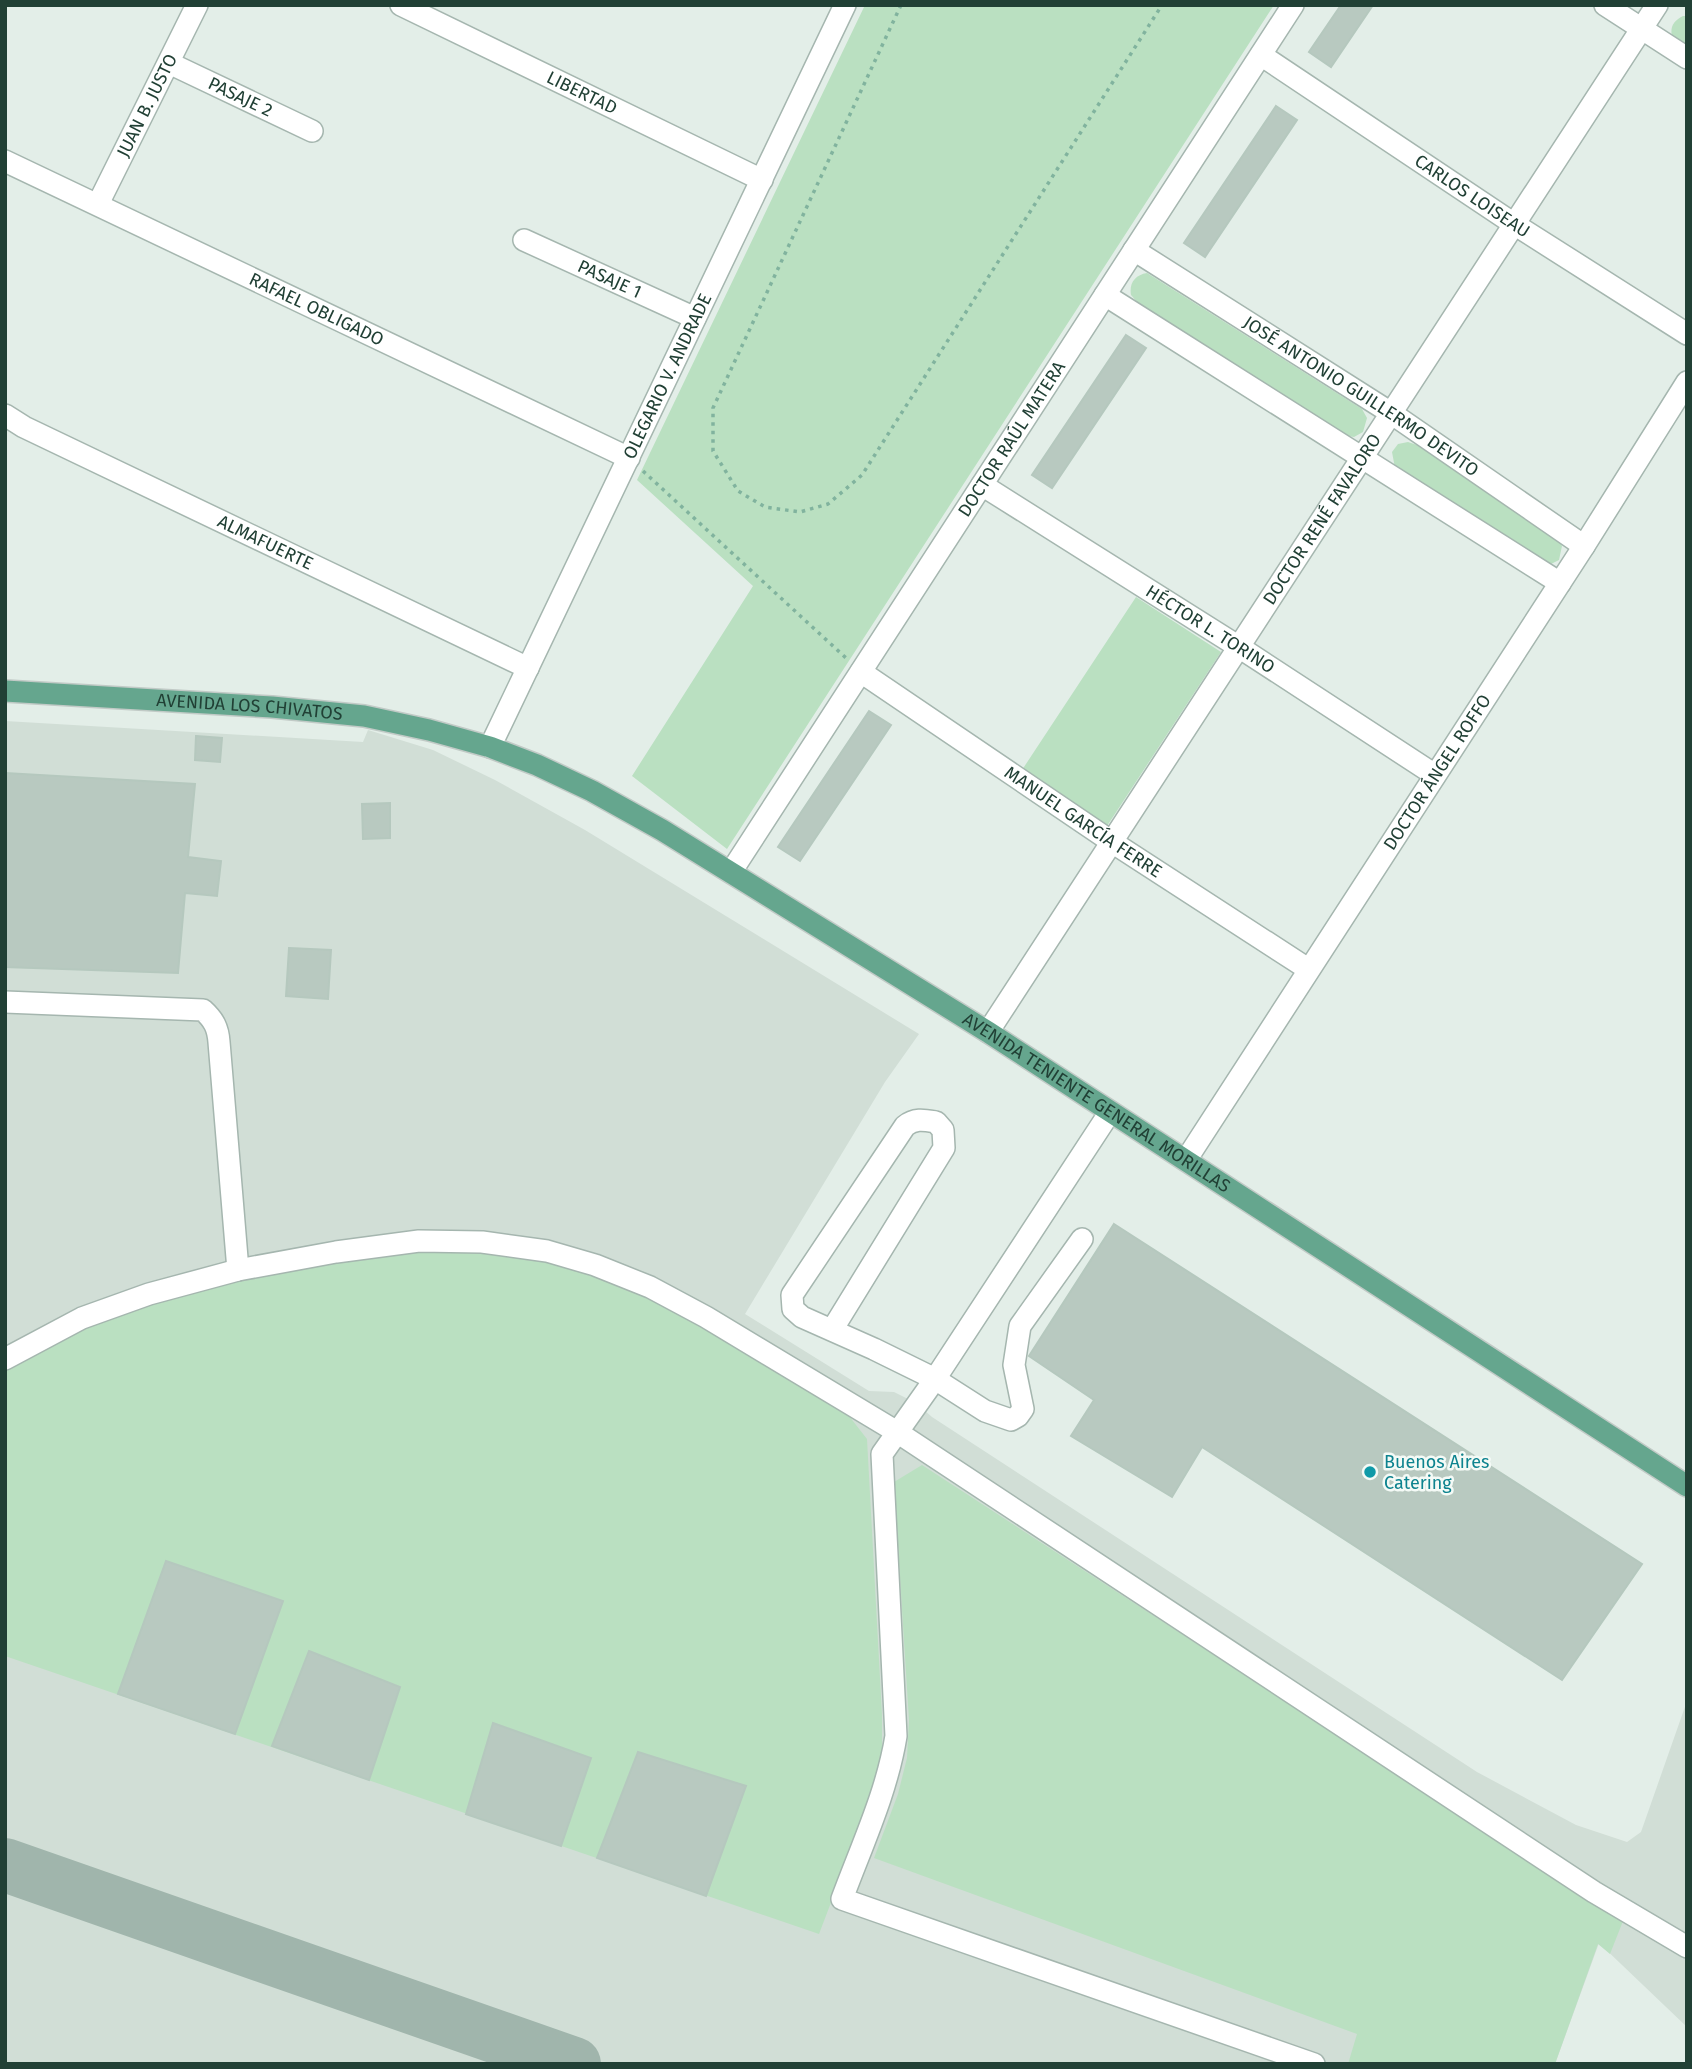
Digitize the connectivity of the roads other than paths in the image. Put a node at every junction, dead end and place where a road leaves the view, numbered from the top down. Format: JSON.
{"nodes":[{"id":1,"x":197,"y":5,"type":"edge"},
{"id":2,"x":401,"y":5,"type":"edge"},
{"id":3,"x":845,"y":5,"type":"edge"},
{"id":4,"x":1293,"y":5,"type":"edge"},
{"id":5,"x":1605,"y":5,"type":"edge"},
{"id":6,"x":1657,"y":5,"type":"edge"},
{"id":7,"x":1642,"y":29,"type":"junction"},
{"id":8,"x":1261,"y":55,"type":"junction"},
{"id":9,"x":1687,"y":58,"type":"edge"},
{"id":10,"x":169,"y":63,"type":"junction"},
{"id":11,"x":312,"y":131,"type":"dead end"},
{"id":12,"x":5,"y":161,"type":"edge"},
{"id":13,"x":762,"y":180,"type":"junction"},
{"id":14,"x":98,"y":204,"type":"junction"},
{"id":15,"x":1514,"y":224,"type":"junction"},
{"id":16,"x":524,"y":240,"type":"dead end"},
{"id":17,"x":1134,"y":250,"type":"junction"},
{"id":18,"x":1105,"y":295,"type":"junction"},
{"id":19,"x":695,"y":318,"type":"junction"},
{"id":20,"x":1687,"y":334,"type":"edge"},
{"id":21,"x":1687,"y":382,"type":"edge"},
{"id":22,"x":1391,"y":413,"type":"junction"},
{"id":23,"x":5,"y":415,"type":"edge"},
{"id":24,"x":629,"y":458,"type":"junction"},
{"id":25,"x":1362,"y":458,"type":"junction"},
{"id":26,"x":982,"y":485,"type":"junction"},
{"id":27,"x":1584,"y":546,"type":"junction"},
{"id":28,"x":1560,"y":583,"type":"junction"},
{"id":29,"x":1239,"y":647,"type":"junction"},
{"id":30,"x":528,"y":668,"type":"junction"},
{"id":31,"x":861,"y":672,"type":"junction"},
{"id":32,"x":5,"y":691,"type":"edge"},
{"id":33,"x":490,"y":747,"type":"junction"},
{"id":34,"x":1435,"y":775,"type":"junction"},
{"id":35,"x":1112,"y":842,"type":"junction"},
{"id":36,"x":730,"y":872,"type":"junction"},
{"id":37,"x":1308,"y":969,"type":"junction"},
{"id":38,"x":5,"y":1002,"type":"edge"},
{"id":39,"x":988,"y":1032,"type":"junction"},
{"id":40,"x":1111,"y":1112,"type":"junction"},
{"id":41,"x":1186,"y":1160,"type":"junction"},
{"id":42,"x":1082,"y":1239,"type":"dead end"},
{"id":43,"x":238,"y":1270,"type":"junction"},
{"id":44,"x":832,"y":1330,"type":"junction"},
{"id":45,"x":5,"y":1359,"type":"edge"},
{"id":46,"x":935,"y":1379,"type":"junction"},
{"id":47,"x":897,"y":1432,"type":"junction"},
{"id":48,"x":1687,"y":1486,"type":"edge"},
{"id":49,"x":1687,"y":1947,"type":"edge"},
{"id":50,"x":1314,"y":2064,"type":"edge"}],
"edges":[{"from":1,"to":10,"type":"street","name":"JUAN B. JUSTO"},
{"from":2,"to":13,"type":"street","name":"LIBERTAD"},
{"from":3,"to":13,"type":"street","name":"OLEGARIO V. ANDRADE"},
{"from":4,"to":8,"type":"street","name":"DOCTOR RAÚL MATERA"},
{"from":5,"to":7,"type":"street"},
{"from":6,"to":7,"type":"street","name":"DOCTOR RENÉ FAVALORO"},
{"from":7,"to":9,"type":"street"},
{"from":7,"to":15,"type":"street","name":"DOCTOR RENÉ FAVALORO"},
{"from":8,"to":15,"type":"street","name":"CARLOS LOISEAU"},
{"from":8,"to":17,"type":"street","name":"DOCTOR RAÚL MATERA"},
{"from":10,"to":11,"type":"street","name":"PASAJE 2"},
{"from":10,"to":14,"type":"street","name":"JUAN B. JUSTO"},
{"from":12,"to":14,"type":"street","name":"RAFAEL OBLIGADO"},
{"from":13,"to":19,"type":"street","name":"OLEGARIO V. ANDRADE"},
{"from":14,"to":24,"type":"street","name":"RAFAEL OBLIGADO"},
{"from":15,"to":20,"type":"street","name":"CARLOS LOISEAU"},
{"from":15,"to":22,"type":"street","name":"DOCTOR RENÉ FAVALORO"},
{"from":16,"to":19,"type":"street","name":"PASAJE 1"},
{"from":17,"to":18,"type":"street","name":"DOCTOR RAÚL MATERA"},
{"from":17,"to":22,"type":"street","name":"JOSÉ ANTONIO GUILLERMO DEVITO"},
{"from":18,"to":25,"type":"street"},
{"from":18,"to":26,"type":"street","name":"DOCTOR RAÚL MATERA"},
{"from":19,"to":24,"type":"street","name":"OLEGARIO V. ANDRADE"},
{"from":21,"to":27,"type":"street","name":"DOCTOR ÁNGEL ROFFO"},
{"from":22,"to":25,"type":"street","name":"DOCTOR RENÉ FAVALORO"},
{"from":22,"to":27,"type":"street","name":"JOSÉ ANTONIO GUILLERMO DEVITO"},
{"from":23,"to":30,"type":"street","name":"ALMAFUERTE"},
{"from":24,"to":30,"type":"street","name":"OLEGARIO V. ANDRADE"},
{"from":25,"to":28,"type":"street"},
{"from":25,"to":29,"type":"street","name":"DOCTOR RENÉ FAVALORO"},
{"from":26,"to":29,"type":"street","name":"HÉCTOR L. TORINO"},
{"from":26,"to":31,"type":"street","name":"DOCTOR RAÚL MATERA"},
{"from":27,"to":28,"type":"street","name":"DOCTOR ÁNGEL ROFFO"},
{"from":28,"to":34,"type":"street","name":"DOCTOR ÁNGEL ROFFO"},
{"from":29,"to":34,"type":"street","name":"HÉCTOR L. TORINO"},
{"from":29,"to":35,"type":"street","name":"DOCTOR RENÉ FAVALORO"},
{"from":30,"to":33,"type":"street","name":"OLEGARIO V. ANDRADE"},
{"from":31,"to":35,"type":"street","name":"MANUEL GARCÍA FERRE"},
{"from":31,"to":36,"type":"street","name":"DOCTOR RAÚL MATERA"},
{"from":32,"to":33,"type":"main road","name":"AVENIDA LOS CHIVATOS"},
{"from":33,"to":36,"type":"main road","name":"AVENIDA TENIENTE GENERAL MORILLAS"},
{"from":34,"to":37,"type":"street","name":"DOCTOR ÁNGEL ROFFO"},
{"from":35,"to":37,"type":"street","name":"MANUEL GARCÍA FERRE"},
{"from":35,"to":39,"type":"street","name":"DOCTOR RENÉ FAVALORO"},
{"from":36,"to":39,"type":"main road","name":"AVENIDA TENIENTE GENERAL MORILLAS"},
{"from":37,"to":41,"type":"street","name":"DOCTOR ÁNGEL ROFFO"},
{"from":38,"to":43,"type":"street"},
{"from":39,"to":40,"type":"main road","name":"AVENIDA TENIENTE GENERAL MORILLAS"},
{"from":40,"to":41,"type":"main road","name":"AVENIDA TENIENTE GENERAL MORILLAS"},
{"from":40,"to":46,"type":"street"},
{"from":41,"to":48,"type":"main road","name":"AVENIDA TENIENTE GENERAL MORILLAS"},
{"from":42,"to":46,"type":"street"},
{"from":43,"to":45,"type":"street"},
{"from":43,"to":47,"type":"street"},
{"from":44,"to":44,"type":"street"},
{"from":44,"to":46,"type":"street"},
{"from":46,"to":47,"type":"street"},
{"from":47,"to":49,"type":"street"},
{"from":47,"to":50,"type":"street"}]}
